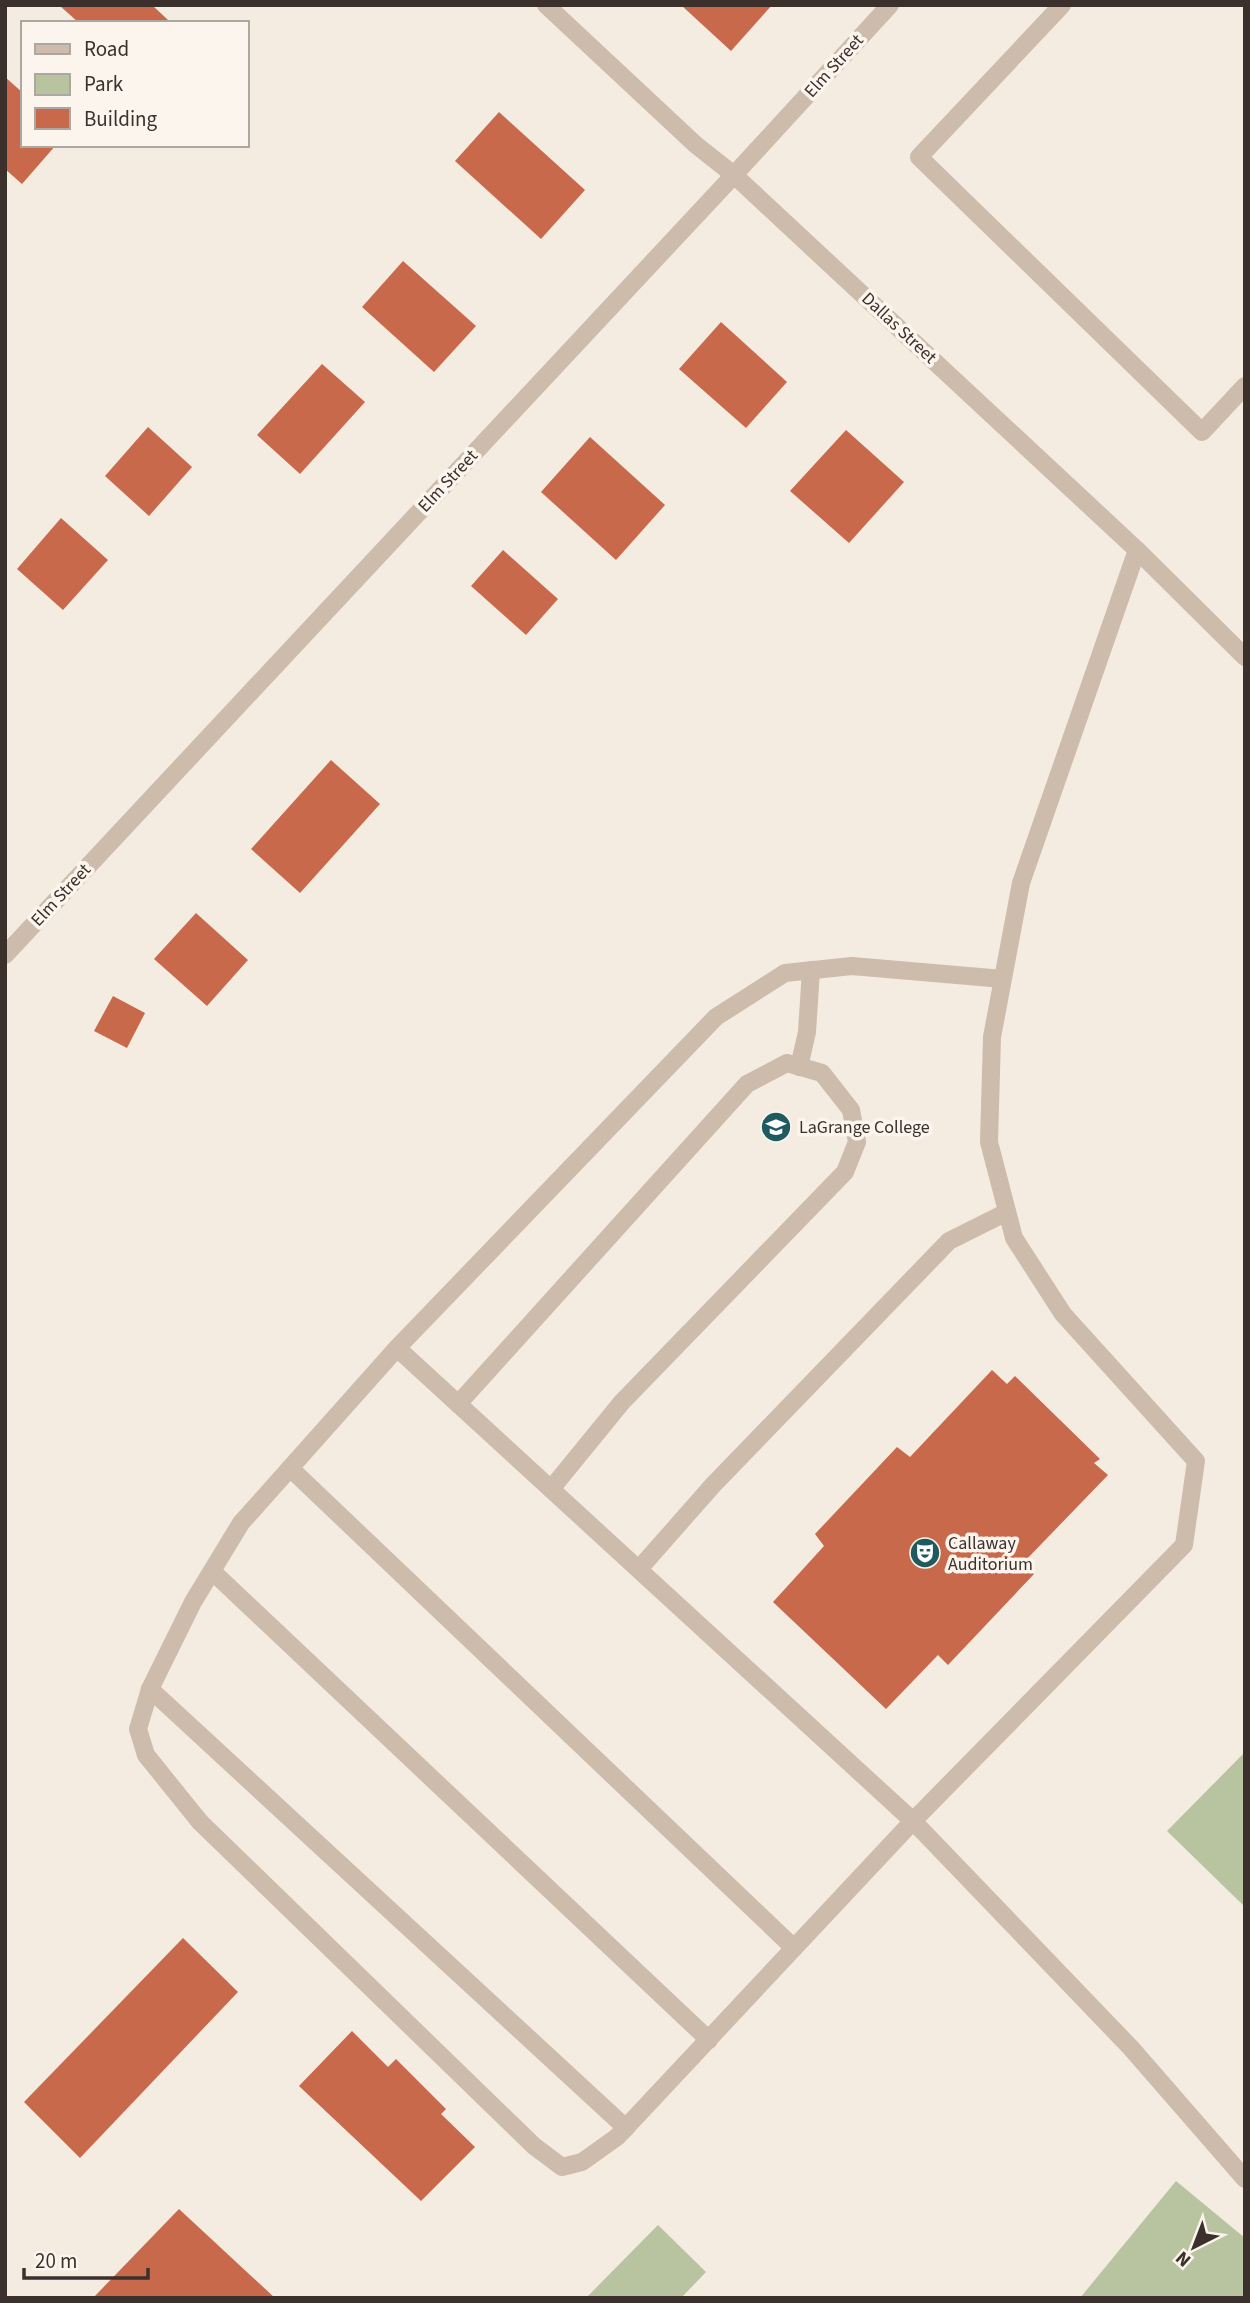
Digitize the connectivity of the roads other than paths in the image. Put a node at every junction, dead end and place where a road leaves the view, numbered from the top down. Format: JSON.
{"nodes":[{"id":1,"x":546,"y":5,"type":"edge"},
{"id":2,"x":890,"y":5,"type":"edge"},
{"id":3,"x":1062,"y":5,"type":"edge"},
{"id":4,"x":734,"y":175,"type":"junction"},
{"id":5,"x":1245,"y":386,"type":"edge"},
{"id":6,"x":1137,"y":550,"type":"junction"},
{"id":7,"x":1245,"y":657,"type":"edge"},
{"id":8,"x":5,"y":955,"type":"edge"},
{"id":9,"x":811,"y":970,"type":"junction"},
{"id":10,"x":1003,"y":979,"type":"junction"},
{"id":11,"x":799,"y":1067,"type":"junction"},
{"id":12,"x":1007,"y":1212,"type":"junction"},
{"id":13,"x":397,"y":1348,"type":"junction"},
{"id":14,"x":458,"y":1404,"type":"junction"},
{"id":15,"x":290,"y":1468,"type":"junction"},
{"id":16,"x":551,"y":1489,"type":"junction"},
{"id":17,"x":639,"y":1569,"type":"junction"},
{"id":18,"x":212,"y":1571,"type":"junction"},
{"id":19,"x":150,"y":1689,"type":"junction"},
{"id":20,"x":913,"y":1821,"type":"junction"},
{"id":21,"x":794,"y":1948,"type":"junction"},
{"id":22,"x":709,"y":2040,"type":"junction"},
{"id":23,"x":626,"y":2128,"type":"junction"},
{"id":24,"x":1245,"y":2179,"type":"edge"}],
"edges":[{"from":1,"to":4,"type":"street","name":"Dallas Street"},
{"from":2,"to":4,"type":"street","name":"Elm Street"},
{"from":3,"to":5,"type":"street"},
{"from":4,"to":6,"type":"street","name":"Dallas Street"},
{"from":4,"to":8,"type":"street","name":"Elm Street"},
{"from":6,"to":7,"type":"street","name":"Dallas Street"},
{"from":6,"to":10,"type":"street"},
{"from":9,"to":10,"type":"street"},
{"from":9,"to":11,"type":"street"},
{"from":9,"to":13,"type":"street"},
{"from":10,"to":12,"type":"street"},
{"from":11,"to":14,"type":"street"},
{"from":11,"to":16,"type":"street"},
{"from":12,"to":17,"type":"street"},
{"from":12,"to":20,"type":"street"},
{"from":13,"to":14,"type":"street"},
{"from":13,"to":15,"type":"street"},
{"from":14,"to":16,"type":"street"},
{"from":15,"to":18,"type":"street"},
{"from":15,"to":21,"type":"street"},
{"from":16,"to":17,"type":"street"},
{"from":17,"to":20,"type":"street"},
{"from":18,"to":19,"type":"street"},
{"from":18,"to":22,"type":"street"},
{"from":19,"to":23,"type":"street"},
{"from":19,"to":23,"type":"street"},
{"from":20,"to":21,"type":"street"},
{"from":20,"to":24,"type":"street"},
{"from":21,"to":22,"type":"street"},
{"from":22,"to":23,"type":"street"}]}
